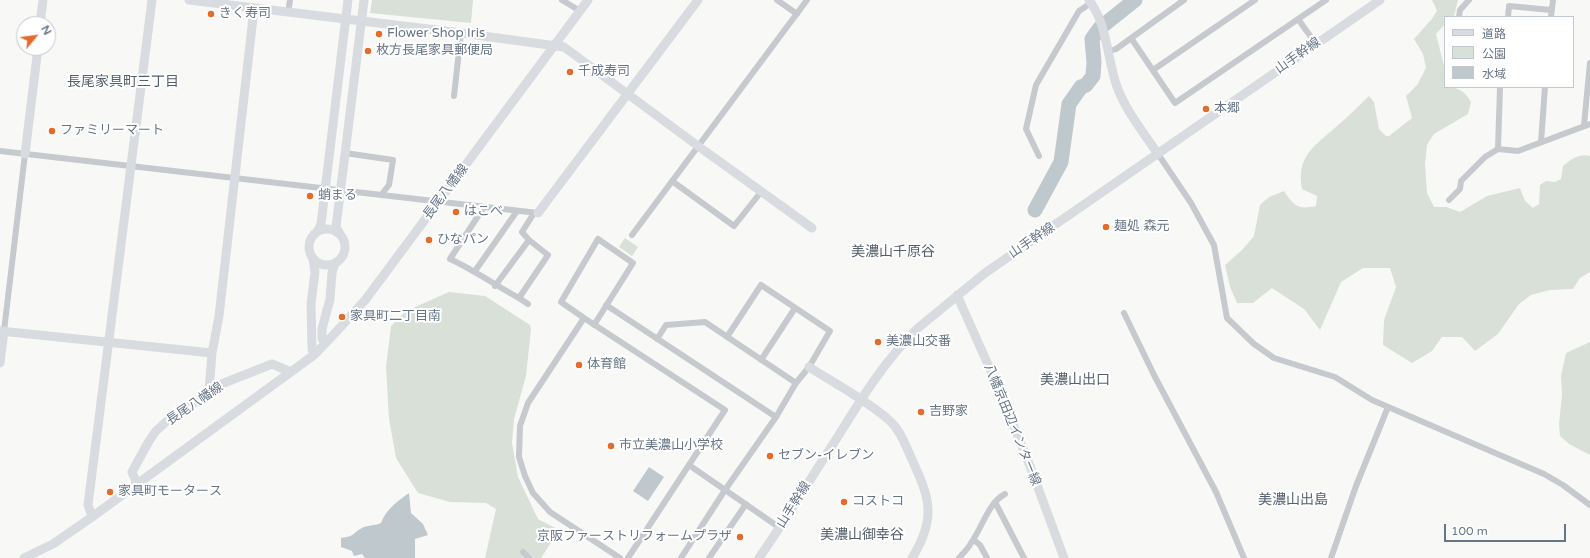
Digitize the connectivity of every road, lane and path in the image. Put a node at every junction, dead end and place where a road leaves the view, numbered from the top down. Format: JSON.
{"nodes":[{"id":1,"x":43,"y":0,"type":"edge"},
{"id":2,"x":152,"y":0,"type":"edge"},
{"id":3,"x":189,"y":0,"type":"edge"},
{"id":4,"x":290,"y":0,"type":"edge"},
{"id":5,"x":348,"y":0,"type":"edge"},
{"id":6,"x":364,"y":0,"type":"edge"},
{"id":7,"x":562,"y":0,"type":"edge"},
{"id":8,"x":588,"y":0,"type":"edge"},
{"id":9,"x":698,"y":0,"type":"edge"},
{"id":10,"x":777,"y":0,"type":"edge"},
{"id":11,"x":807,"y":0,"type":"edge"},
{"id":12,"x":1184,"y":0,"type":"edge"},
{"id":13,"x":1255,"y":0,"type":"edge"},
{"id":14,"x":1326,"y":0,"type":"edge"},
{"id":15,"x":1380,"y":0,"type":"edge"},
{"id":16,"x":1469,"y":0,"type":"edge"},
{"id":17,"x":1553,"y":0,"type":"edge"},
{"id":18,"x":1090,"y":1,"type":"edge"},
{"id":19,"x":255,"y":4,"type":"edge"},
{"id":20,"x":1551,"y":10,"type":"junction"},
{"id":21,"x":580,"y":11,"type":"junction"},
{"id":22,"x":288,"y":13,"type":"junction"},
{"id":23,"x":796,"y":14,"type":"junction"},
{"id":24,"x":41,"y":16,"type":"edge"},
{"id":25,"x":1459,"y":16,"type":"edge"},
{"id":26,"x":1508,"y":16,"type":"edge"},
{"id":27,"x":1551,"y":16,"type":"edge"},
{"id":28,"x":346,"y":19,"type":"junction"},
{"id":29,"x":1298,"y":19,"type":"junction"},
{"id":30,"x":362,"y":21,"type":"junction"},
{"id":31,"x":461,"y":33,"type":"junction"},
{"id":32,"x":1131,"y":38,"type":"junction"},
{"id":33,"x":1316,"y":44,"type":"junction"},
{"id":34,"x":555,"y":45,"type":"junction"},
{"id":35,"x":1108,"y":52,"type":"junction"},
{"id":36,"x":37,"y":56,"type":"edge"},
{"id":37,"x":1590,"y":64,"type":"edge"},
{"id":38,"x":1153,"y":70,"type":"junction"},
{"id":39,"x":339,"y":76,"type":"junction"},
{"id":40,"x":355,"y":79,"type":"junction"},
{"id":41,"x":1500,"y":88,"type":"edge"},
{"id":42,"x":1545,"y":88,"type":"edge"},
{"id":43,"x":628,"y":94,"type":"junction"},
{"id":44,"x":454,"y":96,"type":"dead end"},
{"id":45,"x":1587,"y":125,"type":"edge"},
{"id":46,"x":332,"y":134,"type":"junction"},
{"id":47,"x":348,"y":136,"type":"junction"},
{"id":48,"x":1541,"y":142,"type":"junction"},
{"id":49,"x":698,"y":146,"type":"junction"},
{"id":50,"x":1498,"y":149,"type":"junction"},
{"id":51,"x":0,"y":151,"type":"edge"},
{"id":52,"x":345,"y":153,"type":"junction"},
{"id":53,"x":25,"y":154,"type":"junction"},
{"id":54,"x":1158,"y":154,"type":"junction"},
{"id":55,"x":1039,"y":156,"type":"dead end"},
{"id":56,"x":130,"y":166,"type":"junction"},
{"id":57,"x":235,"y":178,"type":"junction"},
{"id":58,"x":672,"y":181,"type":"junction"},
{"id":59,"x":325,"y":189,"type":"junction"},
{"id":60,"x":341,"y":191,"type":"junction"},
{"id":61,"x":761,"y":192,"type":"junction"},
{"id":62,"x":381,"y":195,"type":"junction"},
{"id":63,"x":1449,"y":200,"type":"dead end"},
{"id":64,"x":438,"y":202,"type":"junction"},
{"id":65,"x":484,"y":207,"type":"junction"},
{"id":66,"x":517,"y":211,"type":"junction"},
{"id":67,"x":536,"y":213,"type":"junction"},
{"id":68,"x":812,"y":228,"type":"dead end"},
{"id":69,"x":317,"y":232,"type":"junction"},
{"id":70,"x":340,"y":234,"type":"junction"},
{"id":71,"x":632,"y":235,"type":"dead end"},
{"id":72,"x":529,"y":240,"type":"junction"},
{"id":73,"x":313,"y":259,"type":"junction"},
{"id":74,"x":335,"y":263,"type":"junction"},
{"id":75,"x":475,"y":271,"type":"junction"},
{"id":76,"x":495,"y":286,"type":"junction"},
{"id":77,"x":957,"y":295,"type":"junction"},
{"id":78,"x":519,"y":298,"type":"junction"},
{"id":79,"x":528,"y":304,"type":"dead end"},
{"id":80,"x":606,"y":306,"type":"junction"},
{"id":81,"x":795,"y":308,"type":"junction"},
{"id":82,"x":1124,"y":313,"type":"dead end"},
{"id":83,"x":584,"y":318,"type":"junction"},
{"id":84,"x":594,"y":325,"type":"junction"},
{"id":85,"x":2,"y":331,"type":"edge"},
{"id":86,"x":727,"y":337,"type":"junction"},
{"id":87,"x":657,"y":339,"type":"junction"},
{"id":88,"x":109,"y":343,"type":"junction"},
{"id":89,"x":325,"y":344,"type":"junction"},
{"id":90,"x":212,"y":353,"type":"junction"},
{"id":91,"x":314,"y":355,"type":"junction"},
{"id":92,"x":761,"y":360,"type":"junction"},
{"id":93,"x":0,"y":363,"type":"edge"},
{"id":94,"x":809,"y":368,"type":"junction"},
{"id":95,"x":291,"y":372,"type":"junction"},
{"id":96,"x":796,"y":383,"type":"junction"},
{"id":97,"x":209,"y":392,"type":"junction"},
{"id":98,"x":861,"y":400,"type":"junction"},
{"id":99,"x":1388,"y":407,"type":"junction"},
{"id":100,"x":776,"y":417,"type":"junction"},
{"id":101,"x":689,"y":465,"type":"junction"},
{"id":102,"x":137,"y":484,"type":"junction"},
{"id":103,"x":725,"y":490,"type":"junction"},
{"id":104,"x":1005,"y":494,"type":"dead end"},
{"id":105,"x":996,"y":502,"type":"junction"},
{"id":106,"x":746,"y":504,"type":"junction"},
{"id":107,"x":1590,"y":505,"type":"edge"},
{"id":108,"x":92,"y":517,"type":"junction"},
{"id":109,"x":780,"y":528,"type":"junction"},
{"id":110,"x":974,"y":540,"type":"junction"},
{"id":111,"x":523,"y":552,"type":"dead end"},
{"id":112,"x":914,"y":557,"type":"edge"},
{"id":113,"x":24,"y":558,"type":"edge"},
{"id":114,"x":529,"y":558,"type":"edge"},
{"id":115,"x":620,"y":558,"type":"edge"},
{"id":116,"x":628,"y":558,"type":"edge"},
{"id":117,"x":681,"y":558,"type":"edge"},
{"id":118,"x":709,"y":558,"type":"edge"},
{"id":119,"x":759,"y":558,"type":"edge"},
{"id":120,"x":959,"y":558,"type":"edge"},
{"id":121,"x":987,"y":558,"type":"edge"},
{"id":122,"x":1024,"y":558,"type":"edge"},
{"id":123,"x":1064,"y":558,"type":"edge"},
{"id":124,"x":1244,"y":558,"type":"edge"},
{"id":125,"x":1331,"y":558,"type":"edge"}],
"edges":[{"from":1,"to":24,"type":"street"},
{"from":2,"to":56,"type":"street"},
{"from":3,"to":19,"type":"street"},
{"from":4,"to":22,"type":"street"},
{"from":5,"to":28,"type":"street"},
{"from":6,"to":30,"type":"street"},
{"from":7,"to":21,"type":"street"},
{"from":8,"to":21,"type":"street","name":"長尾八幡線"},
{"from":9,"to":43,"type":"street"},
{"from":10,"to":23,"type":"street"},
{"from":11,"to":23,"type":"street"},
{"from":12,"to":32,"type":"street"},
{"from":13,"to":38,"type":"street"},
{"from":14,"to":29,"type":"street"},
{"from":15,"to":33,"type":"street","name":"山手幹線"},
{"from":16,"to":25,"type":"street"},
{"from":17,"to":20,"type":"street"},
{"from":18,"to":35,"type":"street"},
{"from":18,"to":55,"type":"street"},
{"from":19,"to":22,"type":"street"},
{"from":19,"to":57,"type":"street"},
{"from":20,"to":26,"type":"street"},
{"from":20,"to":27,"type":"street"},
{"from":21,"to":34,"type":"street","name":"長尾八幡線"},
{"from":22,"to":28,"type":"street"},
{"from":23,"to":49,"type":"street"},
{"from":28,"to":30,"type":"street"},
{"from":28,"to":39,"type":"street"},
{"from":29,"to":33,"type":"street"},
{"from":29,"to":38,"type":"street"},
{"from":30,"to":31,"type":"street"},
{"from":30,"to":40,"type":"street"},
{"from":31,"to":34,"type":"street"},
{"from":31,"to":44,"type":"street"},
{"from":32,"to":35,"type":"street"},
{"from":32,"to":38,"type":"street"},
{"from":33,"to":54,"type":"street","name":"山手幹線"},
{"from":34,"to":43,"type":"street"},
{"from":34,"to":64,"type":"street","name":"長尾八幡線"},
{"from":35,"to":54,"type":"street"},
{"from":36,"to":53,"type":"street"},
{"from":37,"to":45,"type":"street"},
{"from":39,"to":40,"type":"street"},
{"from":39,"to":46,"type":"street"},
{"from":40,"to":47,"type":"street"},
{"from":41,"to":50,"type":"street"},
{"from":42,"to":48,"type":"street"},
{"from":43,"to":49,"type":"street"},
{"from":43,"to":67,"type":"street"},
{"from":45,"to":48,"type":"street"},
{"from":46,"to":47,"type":"street"},
{"from":46,"to":59,"type":"street"},
{"from":47,"to":52,"type":"street"},
{"from":48,"to":50,"type":"street"},
{"from":49,"to":58,"type":"street"},
{"from":49,"to":61,"type":"street"},
{"from":50,"to":63,"type":"street"},
{"from":51,"to":53,"type":"street"},
{"from":52,"to":60,"type":"street"},
{"from":52,"to":62,"type":"street"},
{"from":53,"to":56,"type":"street"},
{"from":53,"to":85,"type":"street"},
{"from":54,"to":77,"type":"street","name":"山手幹線"},
{"from":54,"to":99,"type":"street"},
{"from":56,"to":57,"type":"street"},
{"from":56,"to":88,"type":"street"},
{"from":57,"to":59,"type":"street"},
{"from":57,"to":90,"type":"street"},
{"from":58,"to":61,"type":"street"},
{"from":58,"to":71,"type":"street"},
{"from":59,"to":60,"type":"street"},
{"from":59,"to":69,"type":"street"},
{"from":60,"to":62,"type":"street"},
{"from":60,"to":70,"type":"street"},
{"from":61,"to":68,"type":"street"},
{"from":62,"to":64,"type":"street"},
{"from":64,"to":65,"type":"street"},
{"from":64,"to":89,"type":"street","name":"長尾八幡線"},
{"from":65,"to":66,"type":"street"},
{"from":65,"to":75,"type":"street"},
{"from":66,"to":67,"type":"street"},
{"from":66,"to":75,"type":"street"},
{"from":67,"to":72,"type":"street"},
{"from":69,"to":70,"type":"street"},
{"from":69,"to":73,"type":"street"},
{"from":70,"to":74,"type":"street"},
{"from":72,"to":76,"type":"street"},
{"from":72,"to":78,"type":"street"},
{"from":73,"to":74,"type":"street"},
{"from":73,"to":91,"type":"street"},
{"from":74,"to":89,"type":"street"},
{"from":75,"to":76,"type":"street"},
{"from":76,"to":78,"type":"street"},
{"from":77,"to":98,"type":"street","name":"山手幹線"},
{"from":77,"to":123,"type":"street","name":"八幡京田辺インター線"},
{"from":78,"to":79,"type":"street"},
{"from":80,"to":83,"type":"street"},
{"from":80,"to":84,"type":"street"},
{"from":80,"to":87,"type":"street"},
{"from":81,"to":86,"type":"street"},
{"from":81,"to":92,"type":"street"},
{"from":81,"to":94,"type":"street"},
{"from":82,"to":124,"type":"street"},
{"from":83,"to":84,"type":"street"},
{"from":83,"to":115,"type":"street"},
{"from":84,"to":101,"type":"street"},
{"from":85,"to":88,"type":"street"},
{"from":85,"to":93,"type":"street"},
{"from":86,"to":87,"type":"street"},
{"from":86,"to":92,"type":"street"},
{"from":87,"to":100,"type":"street"},
{"from":88,"to":90,"type":"street"},
{"from":88,"to":108,"type":"street"},
{"from":89,"to":91,"type":"street","name":"長尾八幡線"},
{"from":90,"to":97,"type":"street"},
{"from":91,"to":95,"type":"street","name":"長尾八幡線"},
{"from":92,"to":96,"type":"street"},
{"from":94,"to":96,"type":"street"},
{"from":94,"to":98,"type":"street"},
{"from":95,"to":97,"type":"street","name":"長尾八幡線"},
{"from":95,"to":102,"type":"street","name":"長尾八幡線"},
{"from":96,"to":100,"type":"street"},
{"from":97,"to":102,"type":"street","name":"長尾八幡線"},
{"from":98,"to":109,"type":"street","name":"山手幹線"},
{"from":98,"to":112,"type":"street"},
{"from":99,"to":107,"type":"street"},
{"from":99,"to":125,"type":"street"},
{"from":100,"to":103,"type":"street"},
{"from":101,"to":103,"type":"street"},
{"from":101,"to":116,"type":"street"},
{"from":102,"to":108,"type":"street","name":"長尾八幡線"},
{"from":103,"to":106,"type":"street"},
{"from":103,"to":117,"type":"street"},
{"from":104,"to":105,"type":"street"},
{"from":105,"to":110,"type":"street"},
{"from":105,"to":122,"type":"street"},
{"from":106,"to":109,"type":"street"},
{"from":106,"to":118,"type":"street"},
{"from":108,"to":113,"type":"street","name":"長尾八幡線"},
{"from":109,"to":119,"type":"street","name":"山手幹線"},
{"from":110,"to":120,"type":"street"},
{"from":110,"to":121,"type":"street"},
{"from":111,"to":114,"type":"street"}]}
